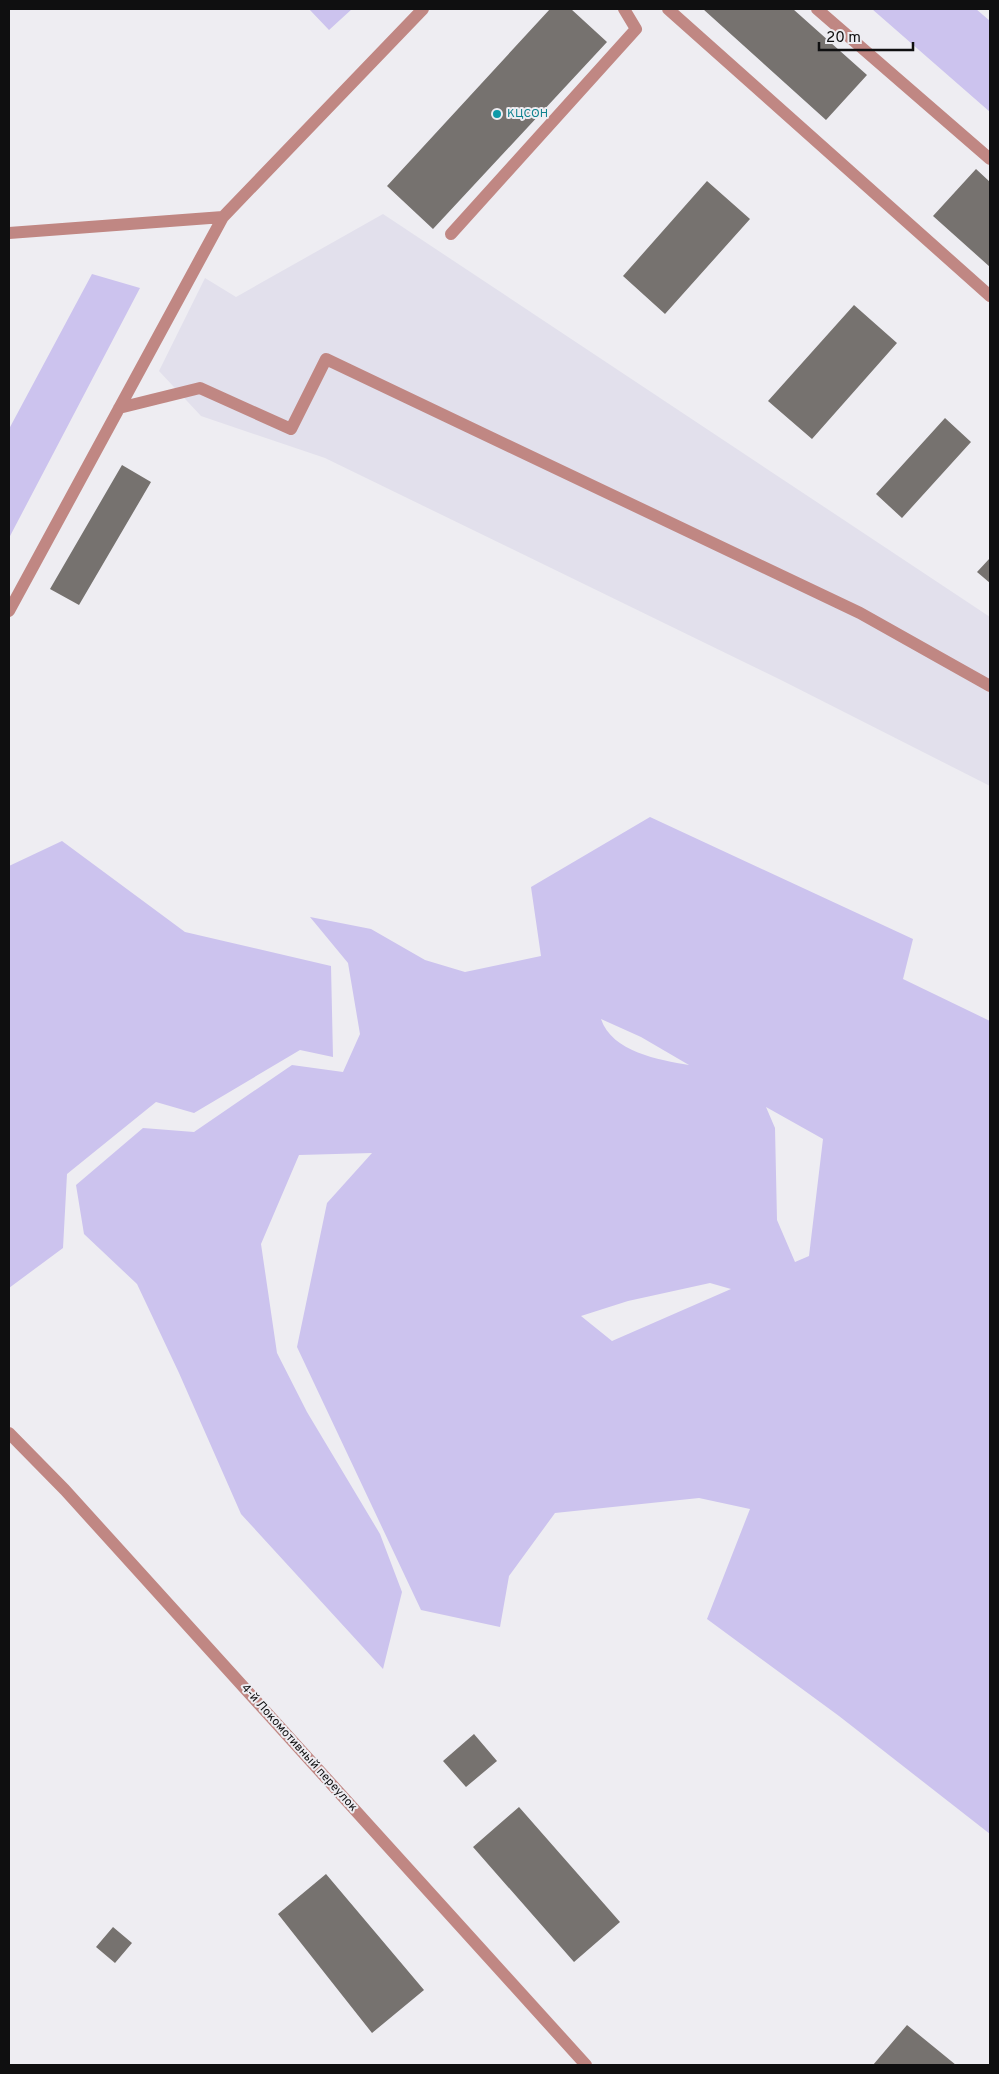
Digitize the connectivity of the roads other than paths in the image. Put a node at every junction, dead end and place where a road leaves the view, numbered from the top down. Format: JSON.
{"nodes":[{"id":1,"x":423,"y":9,"type":"edge"},
{"id":2,"x":624,"y":9,"type":"edge"},
{"id":3,"x":668,"y":9,"type":"edge"},
{"id":4,"x":817,"y":9,"type":"edge"},
{"id":5,"x":990,"y":159,"type":"edge"},
{"id":6,"x":223,"y":217,"type":"junction"},
{"id":7,"x":9,"y":233,"type":"edge"},
{"id":8,"x":451,"y":234,"type":"dead end"},
{"id":9,"x":990,"y":296,"type":"edge"},
{"id":10,"x":119,"y":408,"type":"junction"},
{"id":11,"x":9,"y":611,"type":"edge"},
{"id":12,"x":990,"y":686,"type":"edge"},
{"id":13,"x":9,"y":1433,"type":"edge"},
{"id":14,"x":586,"y":2065,"type":"edge"}],
"edges":[{"from":1,"to":6,"type":"street"},
{"from":2,"to":8,"type":"street"},
{"from":3,"to":9,"type":"street"},
{"from":4,"to":5,"type":"street"},
{"from":6,"to":7,"type":"street"},
{"from":6,"to":10,"type":"street"},
{"from":10,"to":11,"type":"street"},
{"from":10,"to":12,"type":"street"},
{"from":13,"to":14,"type":"street","name":"4-й Локомотивный переулок"}]}
